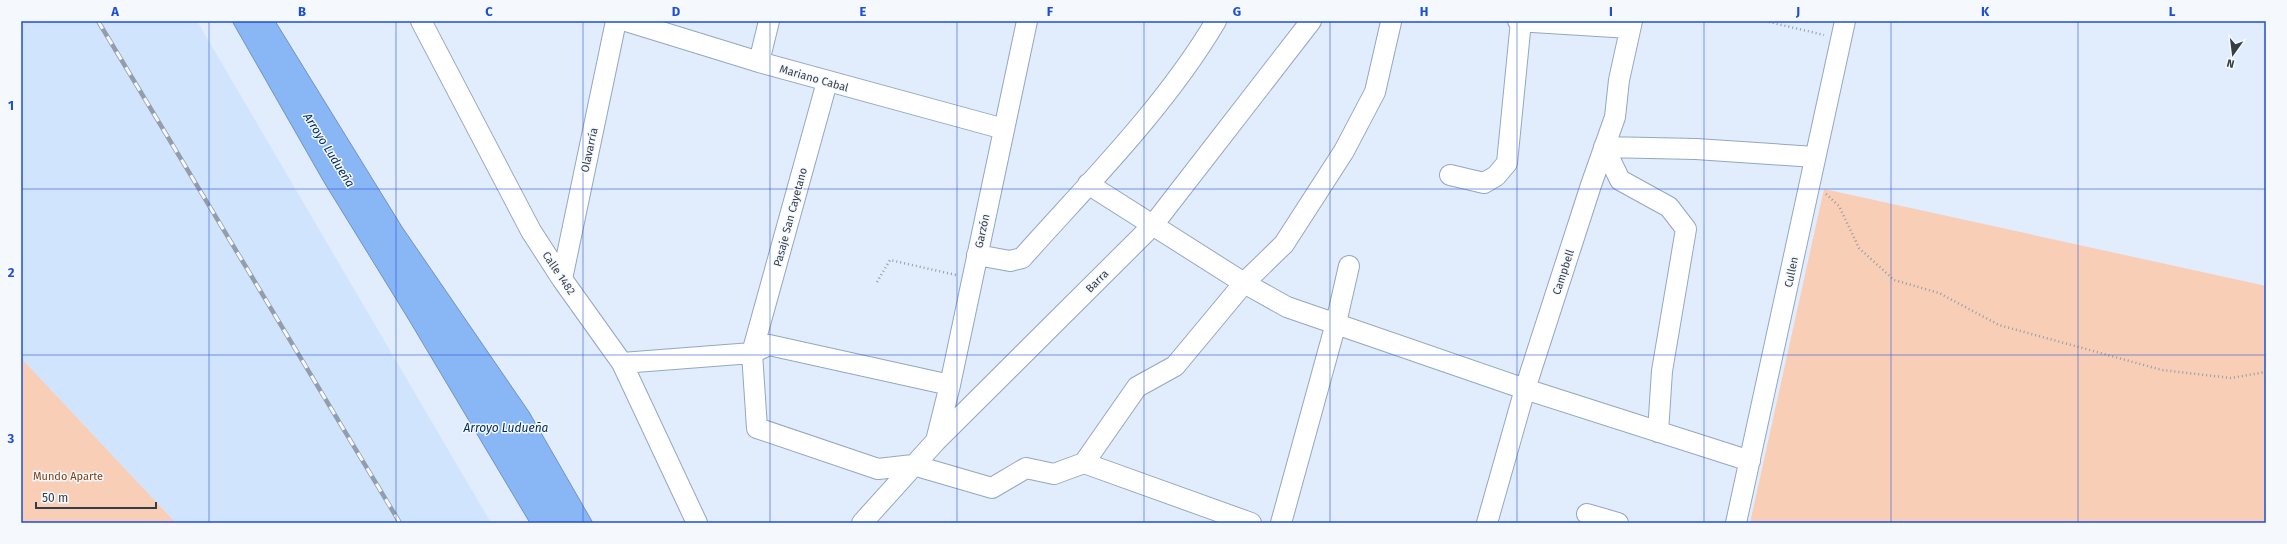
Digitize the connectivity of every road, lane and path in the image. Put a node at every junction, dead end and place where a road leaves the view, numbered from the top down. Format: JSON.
{"nodes":[{"id":1,"x":421,"y":21,"type":"edge"},
{"id":2,"x":616,"y":21,"type":"edge"},
{"id":3,"x":626,"y":21,"type":"edge"},
{"id":4,"x":769,"y":21,"type":"edge"},
{"id":5,"x":1027,"y":21,"type":"edge"},
{"id":6,"x":1216,"y":21,"type":"edge"},
{"id":7,"x":1311,"y":21,"type":"edge"},
{"id":8,"x":1393,"y":21,"type":"edge"},
{"id":9,"x":1518,"y":21,"type":"edge"},
{"id":10,"x":1521,"y":21,"type":"edge"},
{"id":11,"x":1765,"y":21,"type":"edge"},
{"id":12,"x":1631,"y":24,"type":"edge"},
{"id":13,"x":1843,"y":30,"type":"edge"},
{"id":14,"x":759,"y":62,"type":"junction"},
{"id":15,"x":827,"y":82,"type":"junction"},
{"id":16,"x":1004,"y":129,"type":"junction"},
{"id":17,"x":1604,"y":147,"type":"junction"},
{"id":18,"x":1815,"y":157,"type":"junction"},
{"id":19,"x":1450,"y":175,"type":"dead end"},
{"id":20,"x":1810,"y":180,"type":"junction"},
{"id":21,"x":1088,"y":184,"type":"junction"},
{"id":22,"x":1153,"y":225,"type":"junction"},
{"id":23,"x":977,"y":255,"type":"junction"},
{"id":24,"x":1348,"y":266,"type":"dead end"},
{"id":25,"x":972,"y":278,"type":"junction"},
{"id":26,"x":562,"y":279,"type":"junction"},
{"id":27,"x":877,"y":282,"type":"dead end"},
{"id":28,"x":1244,"y":283,"type":"junction"},
{"id":29,"x":1336,"y":323,"type":"junction"},
{"id":30,"x":752,"y":353,"type":"junction"},
{"id":31,"x":622,"y":363,"type":"junction"},
{"id":32,"x":2266,"y":372,"type":"edge"},
{"id":33,"x":950,"y":385,"type":"junction"},
{"id":34,"x":1524,"y":390,"type":"junction"},
{"id":35,"x":1658,"y":432,"type":"junction"},
{"id":36,"x":936,"y":441,"type":"junction"},
{"id":37,"x":1750,"y":462,"type":"junction"},
{"id":38,"x":1084,"y":463,"type":"junction"},
{"id":39,"x":913,"y":465,"type":"junction"},
{"id":40,"x":1587,"y":514,"type":"dead end"},
{"id":41,"x":697,"y":523,"type":"edge"},
{"id":42,"x":862,"y":523,"type":"edge"},
{"id":43,"x":1251,"y":523,"type":"edge"},
{"id":44,"x":1281,"y":523,"type":"edge"},
{"id":45,"x":1487,"y":523,"type":"edge"},
{"id":46,"x":1618,"y":523,"type":"edge"},
{"id":47,"x":1736,"y":523,"type":"edge"}],
"edges":[{"from":1,"to":26,"type":"street","name":"Calle 1482"},
{"from":2,"to":26,"type":"street","name":"Olavarría"},
{"from":3,"to":14,"type":"street","name":"Mariano Cabal"},
{"from":4,"to":14,"type":"street"},
{"from":5,"to":16,"type":"street","name":"Garzón"},
{"from":6,"to":21,"type":"street"},
{"from":7,"to":22,"type":"street","name":"Barra"},
{"from":8,"to":28,"type":"street"},
{"from":9,"to":10,"type":"street"},
{"from":10,"to":12,"type":"street"},
{"from":10,"to":19,"type":"street"},
{"from":11,"to":13,"type":"path"},
{"from":12,"to":17,"type":"street","name":"Campbell"},
{"from":13,"to":18,"type":"street","name":"Cullen"},
{"from":14,"to":15,"type":"street","name":"Mariano Cabal"},
{"from":15,"to":16,"type":"street","name":"Mariano Cabal"},
{"from":15,"to":30,"type":"street","name":"Pasaje San Cayetano"},
{"from":16,"to":23,"type":"street","name":"Garzón"},
{"from":17,"to":18,"type":"street"},
{"from":17,"to":34,"type":"street","name":"Campbell"},
{"from":17,"to":35,"type":"street"},
{"from":18,"to":20,"type":"street","name":"Cullen"},
{"from":20,"to":32,"type":"path"},
{"from":20,"to":37,"type":"street","name":"Cullen"},
{"from":21,"to":22,"type":"street"},
{"from":21,"to":23,"type":"street"},
{"from":22,"to":28,"type":"street"},
{"from":22,"to":36,"type":"street","name":"Barra"},
{"from":23,"to":25,"type":"street","name":"Garzón"},
{"from":24,"to":29,"type":"street"},
{"from":25,"to":27,"type":"path"},
{"from":25,"to":33,"type":"street","name":"Garzón"},
{"from":26,"to":31,"type":"street","name":"Calle 1482"},
{"from":28,"to":29,"type":"street"},
{"from":28,"to":38,"type":"street"},
{"from":29,"to":34,"type":"street"},
{"from":29,"to":44,"type":"street"},
{"from":30,"to":31,"type":"street"},
{"from":30,"to":33,"type":"street"},
{"from":30,"to":39,"type":"street","name":"Pasaje San Cayetano"},
{"from":31,"to":41,"type":"street","name":"Calle 1482"},
{"from":33,"to":36,"type":"street","name":"Garzón"},
{"from":34,"to":35,"type":"street"},
{"from":34,"to":45,"type":"street","name":"Campbell"},
{"from":35,"to":37,"type":"street"},
{"from":36,"to":39,"type":"street","name":"Barra"},
{"from":37,"to":47,"type":"street","name":"Cullen"},
{"from":38,"to":39,"type":"street"},
{"from":38,"to":43,"type":"street"},
{"from":39,"to":42,"type":"street","name":"Barra"},
{"from":40,"to":46,"type":"street"}]}
